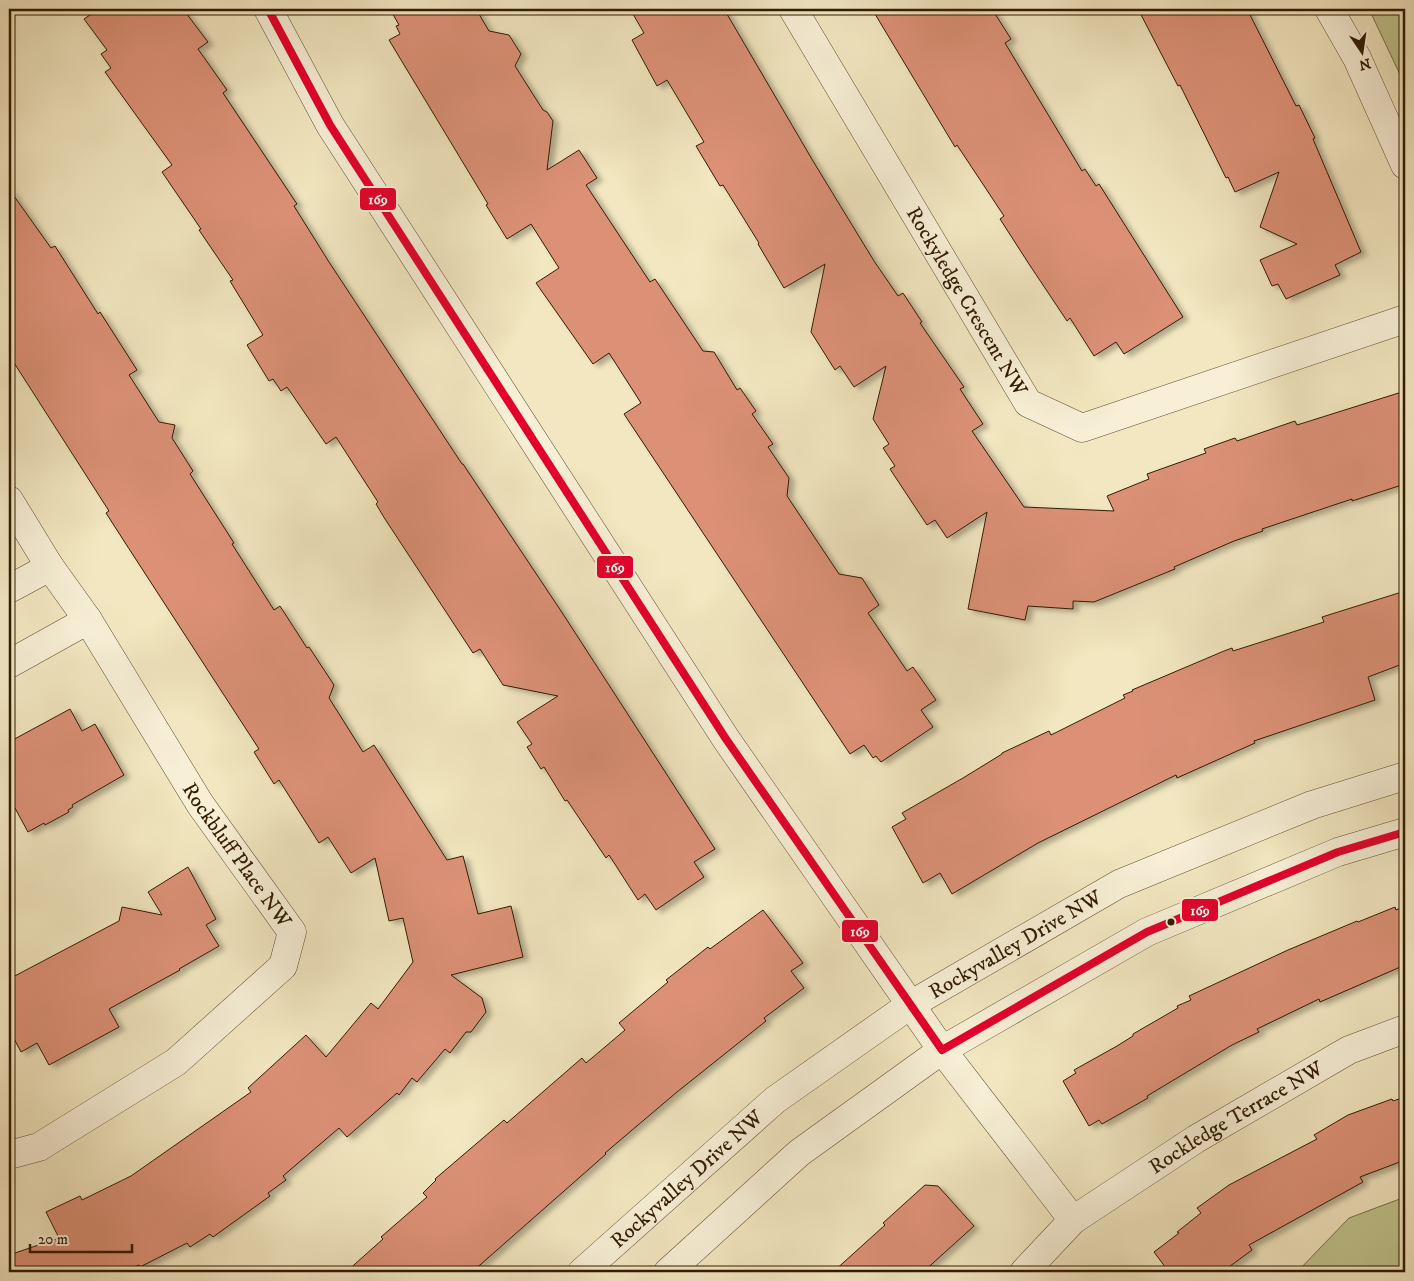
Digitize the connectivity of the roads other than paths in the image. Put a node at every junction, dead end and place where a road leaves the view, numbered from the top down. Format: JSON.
{"nodes":[{"id":1,"x":268,"y":9,"type":"edge"},
{"id":2,"x":793,"y":9,"type":"edge"},
{"id":3,"x":1330,"y":9,"type":"edge"},
{"id":4,"x":1405,"y":165,"type":"edge"},
{"id":5,"x":1405,"y":319,"type":"edge"},
{"id":6,"x":9,"y":500,"type":"edge"},
{"id":7,"x":50,"y":567,"type":"junction"},
{"id":8,"x":9,"y":590,"type":"edge"},
{"id":9,"x":88,"y":620,"type":"junction"},
{"id":10,"x":9,"y":664,"type":"edge"},
{"id":11,"x":1405,"y":776,"type":"edge"},
{"id":12,"x":1405,"y":832,"type":"edge"},
{"id":13,"x":910,"y":1005,"type":"junction"},
{"id":14,"x":1405,"y":1029,"type":"edge"},
{"id":15,"x":942,"y":1050,"type":"junction"},
{"id":16,"x":9,"y":1155,"type":"edge"},
{"id":17,"x":1073,"y":1220,"type":"junction"},
{"id":18,"x":582,"y":1272,"type":"edge"},
{"id":19,"x":668,"y":1272,"type":"edge"},
{"id":20,"x":1024,"y":1272,"type":"edge"}],
"edges":[{"from":1,"to":13,"type":"street"},
{"from":2,"to":5,"type":"street","name":"Rockyledge Crescent NW"},
{"from":3,"to":4,"type":"street"},
{"from":6,"to":7,"type":"street","name":"Rockbluff Place NW"},
{"from":7,"to":8,"type":"street"},
{"from":7,"to":9,"type":"street","name":"Rockbluff Place NW"},
{"from":9,"to":10,"type":"street"},
{"from":9,"to":16,"type":"street","name":"Rockbluff Place NW"},
{"from":11,"to":13,"type":"street","name":"Rockyvalley Drive NW"},
{"from":12,"to":15,"type":"street"},
{"from":13,"to":15,"type":"street"},
{"from":13,"to":18,"type":"street","name":"Rockyvalley Drive NW"},
{"from":14,"to":17,"type":"street","name":"Rockledge Terrace NW"},
{"from":15,"to":17,"type":"street"},
{"from":15,"to":19,"type":"street"},
{"from":17,"to":20,"type":"street","name":"Rockledge Terrace NW"}]}
